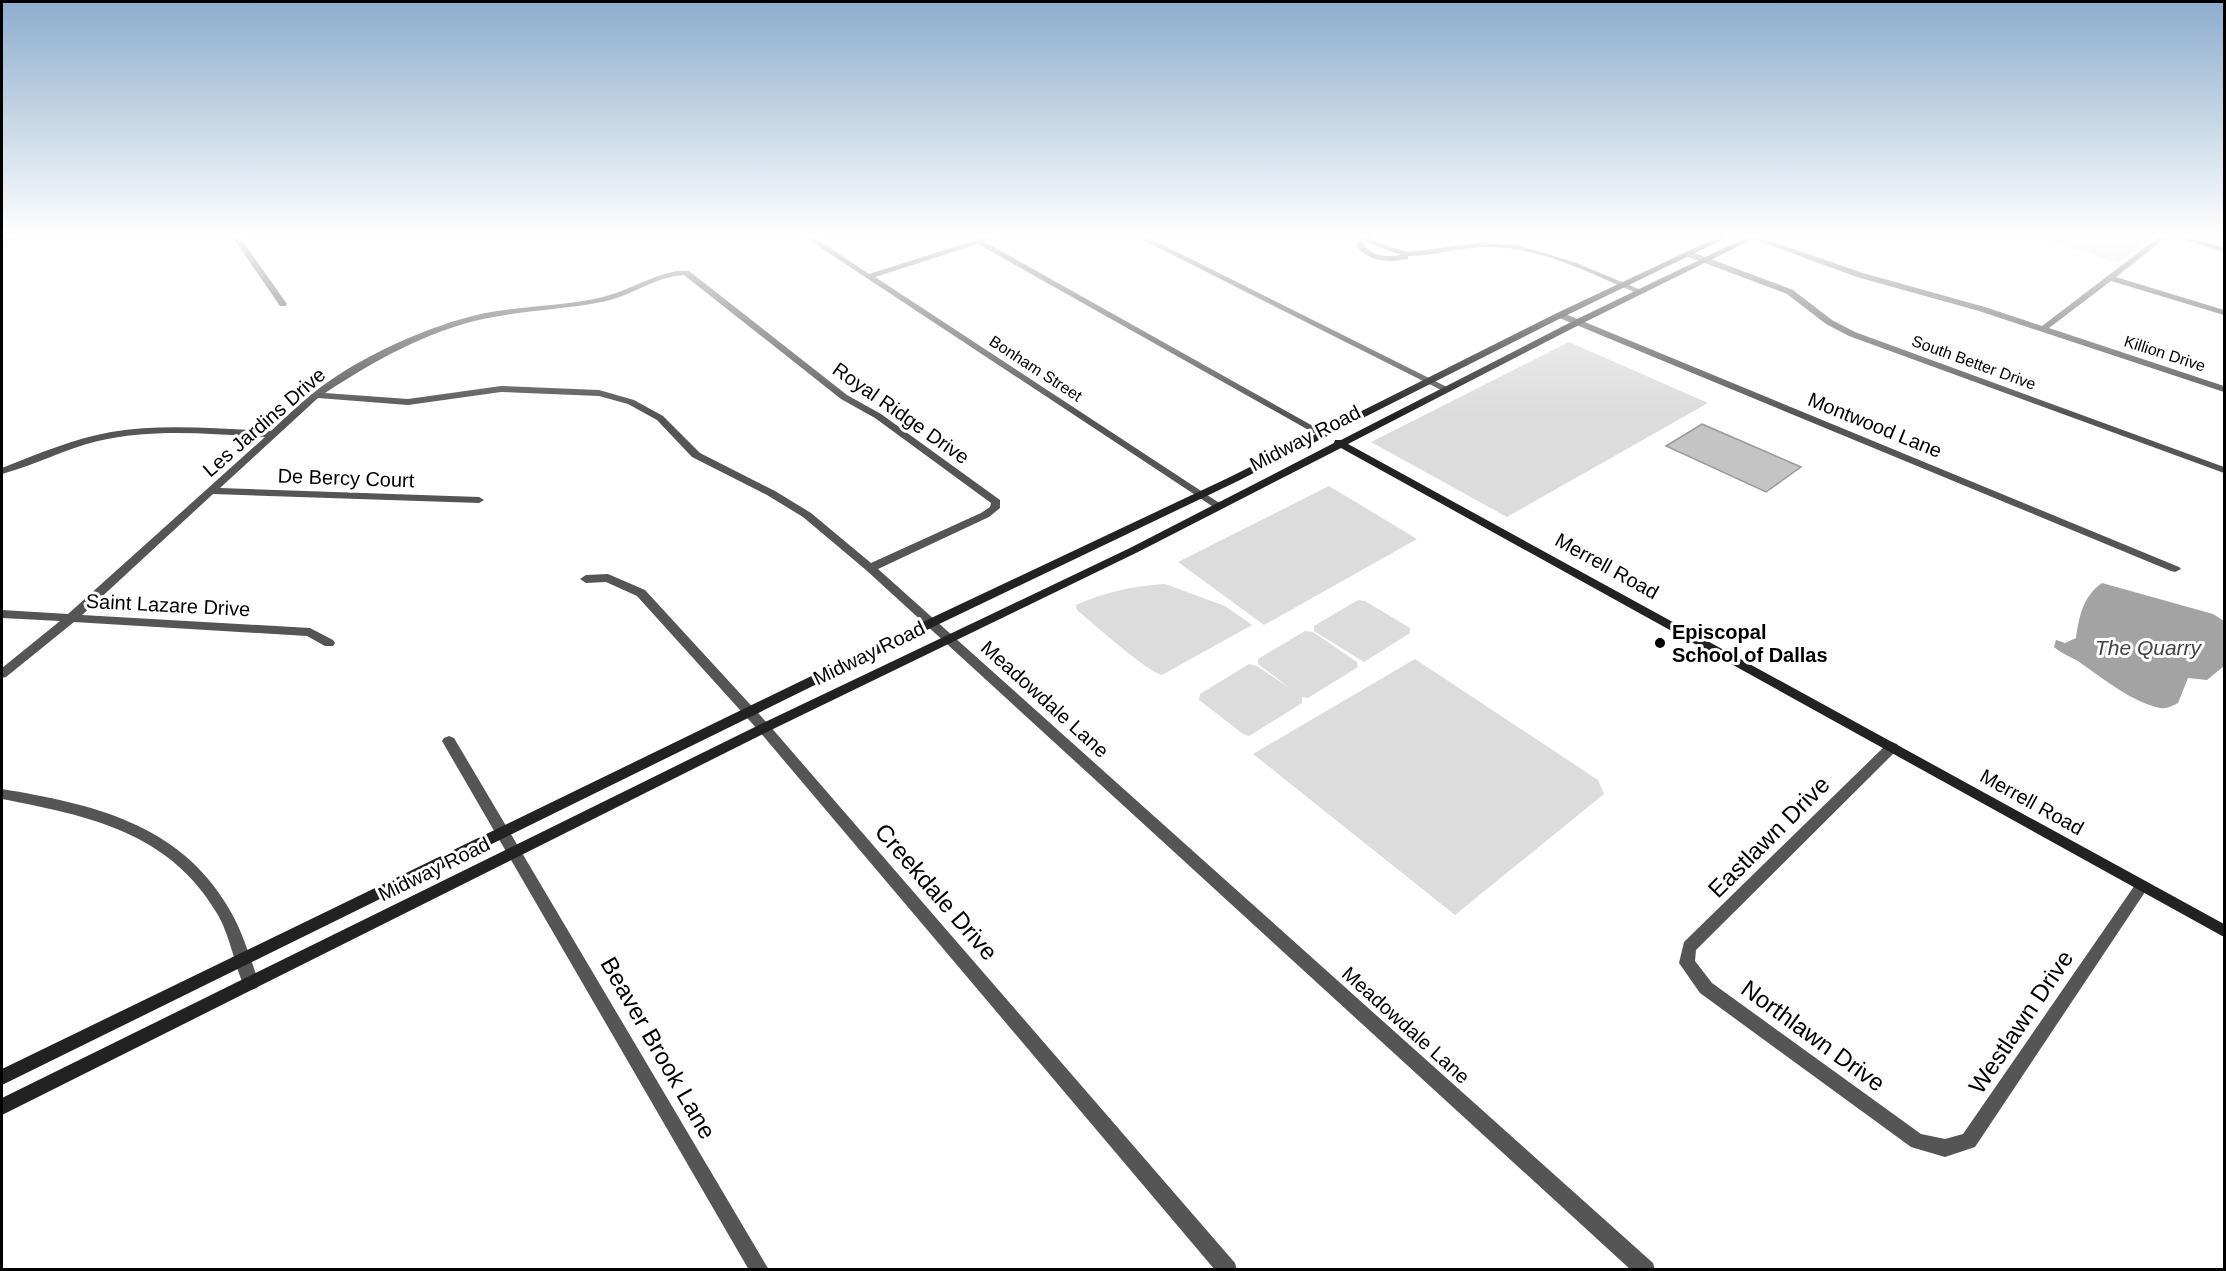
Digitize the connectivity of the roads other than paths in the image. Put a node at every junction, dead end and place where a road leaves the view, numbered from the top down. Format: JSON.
{"nodes":[{"id":1,"x":277,"y":295,"type":"edge"},
{"id":2,"x":618,"y":295,"type":"edge"},
{"id":3,"x":714,"y":295,"type":"edge"},
{"id":4,"x":897,"y":295,"type":"edge"},
{"id":5,"x":1074,"y":295,"type":"edge"},
{"id":6,"x":1258,"y":295,"type":"edge"},
{"id":7,"x":1602,"y":295,"type":"edge"},
{"id":8,"x":1635,"y":295,"type":"edge"},
{"id":9,"x":1794,"y":295,"type":"edge"},
{"id":10,"x":1929,"y":295,"type":"edge"},
{"id":11,"x":2087,"y":295,"type":"edge"},
{"id":12,"x":2166,"y":295,"type":"edge"},
{"id":13,"x":283,"y":304,"type":"dead end"},
{"id":14,"x":2224,"y":313,"type":"edge"},
{"id":15,"x":1560,"y":315,"type":"junction"},
{"id":16,"x":1578,"y":322,"type":"junction"},
{"id":17,"x":2043,"y":329,"type":"junction"},
{"id":18,"x":1512,"y":339,"type":"junction"},
{"id":19,"x":1529,"y":346,"type":"junction"},
{"id":20,"x":1429,"y":380,"type":"junction"},
{"id":21,"x":1446,"y":389,"type":"junction"},
{"id":22,"x":2224,"y":389,"type":"edge"},
{"id":23,"x":316,"y":396,"type":"junction"},
{"id":24,"x":274,"y":434,"type":"junction"},
{"id":25,"x":1324,"y":435,"type":"junction"},
{"id":26,"x":1341,"y":443,"type":"junction"},
{"id":27,"x":2224,"y":470,"type":"edge"},
{"id":28,"x":2,"y":471,"type":"edge"},
{"id":29,"x":212,"y":491,"type":"junction"},
{"id":30,"x":1202,"y":495,"type":"junction"},
{"id":31,"x":479,"y":500,"type":"dead end"},
{"id":32,"x":1219,"y":506,"type":"junction"},
{"id":33,"x":870,"y":568,"type":"junction"},
{"id":34,"x":2175,"y":569,"type":"dead end"},
{"id":35,"x":586,"y":579,"type":"dead end"},
{"id":36,"x":2,"y":614,"type":"edge"},
{"id":37,"x":70,"y":619,"type":"junction"},
{"id":38,"x":931,"y":623,"type":"junction"},
{"id":39,"x":946,"y":639,"type":"junction"},
{"id":40,"x":329,"y":643,"type":"dead end"},
{"id":41,"x":2,"y":674,"type":"edge"},
{"id":42,"x":750,"y":712,"type":"junction"},
{"id":43,"x":764,"y":728,"type":"junction"},
{"id":44,"x":449,"y":741,"type":"dead end"},
{"id":45,"x":1892,"y":747,"type":"junction"},
{"id":46,"x":2,"y":794,"type":"edge"},
{"id":47,"x":503,"y":832,"type":"junction"},
{"id":48,"x":516,"y":852,"type":"junction"},
{"id":49,"x":2142,"y":886,"type":"junction"},
{"id":50,"x":2224,"y":932,"type":"edge"},
{"id":51,"x":243,"y":959,"type":"junction"},
{"id":52,"x":1687,"y":963,"type":"joint"},
{"id":53,"x":251,"y":983,"type":"junction"},
{"id":54,"x":2,"y":1077,"type":"edge"},
{"id":55,"x":2,"y":1107,"type":"edge"},
{"id":56,"x":1917,"y":1141,"type":"joint"},
{"id":57,"x":760,"y":1269,"type":"edge"},
{"id":58,"x":1228,"y":1269,"type":"edge"},
{"id":59,"x":1646,"y":1269,"type":"edge"}],
"edges":[{"from":1,"to":13,"type":"street"},
{"from":2,"to":23,"type":"street","name":"Les Jardins Drive"},
{"from":3,"to":33,"type":"street","name":"Royal Ridge Drive"},
{"from":4,"to":30,"type":"street","name":"Bonham Street"},
{"from":5,"to":25,"type":"street","name":"Merrell Road"},
{"from":6,"to":20,"type":"street"},
{"from":7,"to":15,"type":"main road","name":"Midway Road"},
{"from":8,"to":16,"type":"main road","name":"Midway Road"},
{"from":9,"to":27,"type":"street","name":"South Better Drive"},
{"from":10,"to":17,"type":"street","name":"Killion Drive"},
{"from":11,"to":17,"type":"street"},
{"from":12,"to":14,"type":"street"},
{"from":15,"to":16,"type":"street","name":"Montwood Lane"},
{"from":15,"to":18,"type":"main road","name":"Midway Road"},
{"from":16,"to":19,"type":"main road","name":"Midway Road"},
{"from":16,"to":34,"type":"street","name":"Montwood Lane"},
{"from":17,"to":22,"type":"street","name":"Killion Drive"},
{"from":18,"to":19,"type":"main road"},
{"from":18,"to":20,"type":"main road","name":"Midway Road"},
{"from":19,"to":21,"type":"main road","name":"Midway Road"},
{"from":20,"to":21,"type":"street"},
{"from":20,"to":25,"type":"main road","name":"Midway Road"},
{"from":21,"to":26,"type":"main road","name":"Midway Road"},
{"from":23,"to":24,"type":"street","name":"Les Jardins Drive"},
{"from":23,"to":33,"type":"street","name":"Meadowdale Lane"},
{"from":24,"to":28,"type":"street"},
{"from":24,"to":29,"type":"street","name":"Les Jardins Drive"},
{"from":25,"to":26,"type":"main road","name":"Merrell Road"},
{"from":25,"to":30,"type":"main road","name":"Midway Road"},
{"from":26,"to":32,"type":"main road","name":"Midway Road"},
{"from":26,"to":45,"type":"main road","name":"Merrell Road"},
{"from":29,"to":31,"type":"street","name":"De Bercy Court"},
{"from":29,"to":37,"type":"street","name":"Les Jardins Drive"},
{"from":30,"to":32,"type":"street","name":"Bonham Street"},
{"from":30,"to":38,"type":"main road","name":"Midway Road"},
{"from":32,"to":39,"type":"main road","name":"Midway Road"},
{"from":33,"to":38,"type":"street","name":"Meadowdale Lane"},
{"from":35,"to":42,"type":"street","name":"Creekdale Drive"},
{"from":36,"to":37,"type":"street","name":"Saint Lazare Drive"},
{"from":37,"to":40,"type":"street","name":"Saint Lazare Drive"},
{"from":37,"to":41,"type":"street","name":"Les Jardins Drive"},
{"from":38,"to":39,"type":"street","name":"Meadowdale Lane"},
{"from":38,"to":42,"type":"main road","name":"Midway Road"},
{"from":39,"to":43,"type":"main road","name":"Midway Road"},
{"from":39,"to":59,"type":"street","name":"Meadowdale Lane"},
{"from":42,"to":43,"type":"street","name":"Creekdale Drive"},
{"from":42,"to":47,"type":"main road","name":"Midway Road"},
{"from":43,"to":48,"type":"main road","name":"Midway Road"},
{"from":43,"to":58,"type":"street","name":"Creekdale Drive"},
{"from":44,"to":47,"type":"street","name":"Beaver Brook Lane"},
{"from":45,"to":49,"type":"main road","name":"Merrell Road"},
{"from":45,"to":52,"type":"street","name":"Eastlawn Drive"},
{"from":46,"to":51,"type":"street"},
{"from":47,"to":48,"type":"street","name":"Beaver Brook Lane"},
{"from":47,"to":51,"type":"main road","name":"Midway Road"},
{"from":48,"to":53,"type":"main road","name":"Midway Road"},
{"from":48,"to":57,"type":"street","name":"Beaver Brook Lane"},
{"from":49,"to":50,"type":"main road","name":"Merrell Road"},
{"from":49,"to":56,"type":"street","name":"Westlawn Drive"},
{"from":51,"to":53,"type":"street"},
{"from":51,"to":54,"type":"main road","name":"Midway Road"},
{"from":52,"to":56,"type":"street","name":"Northlawn Drive"},
{"from":53,"to":55,"type":"main road","name":"Midway Road"}]}
